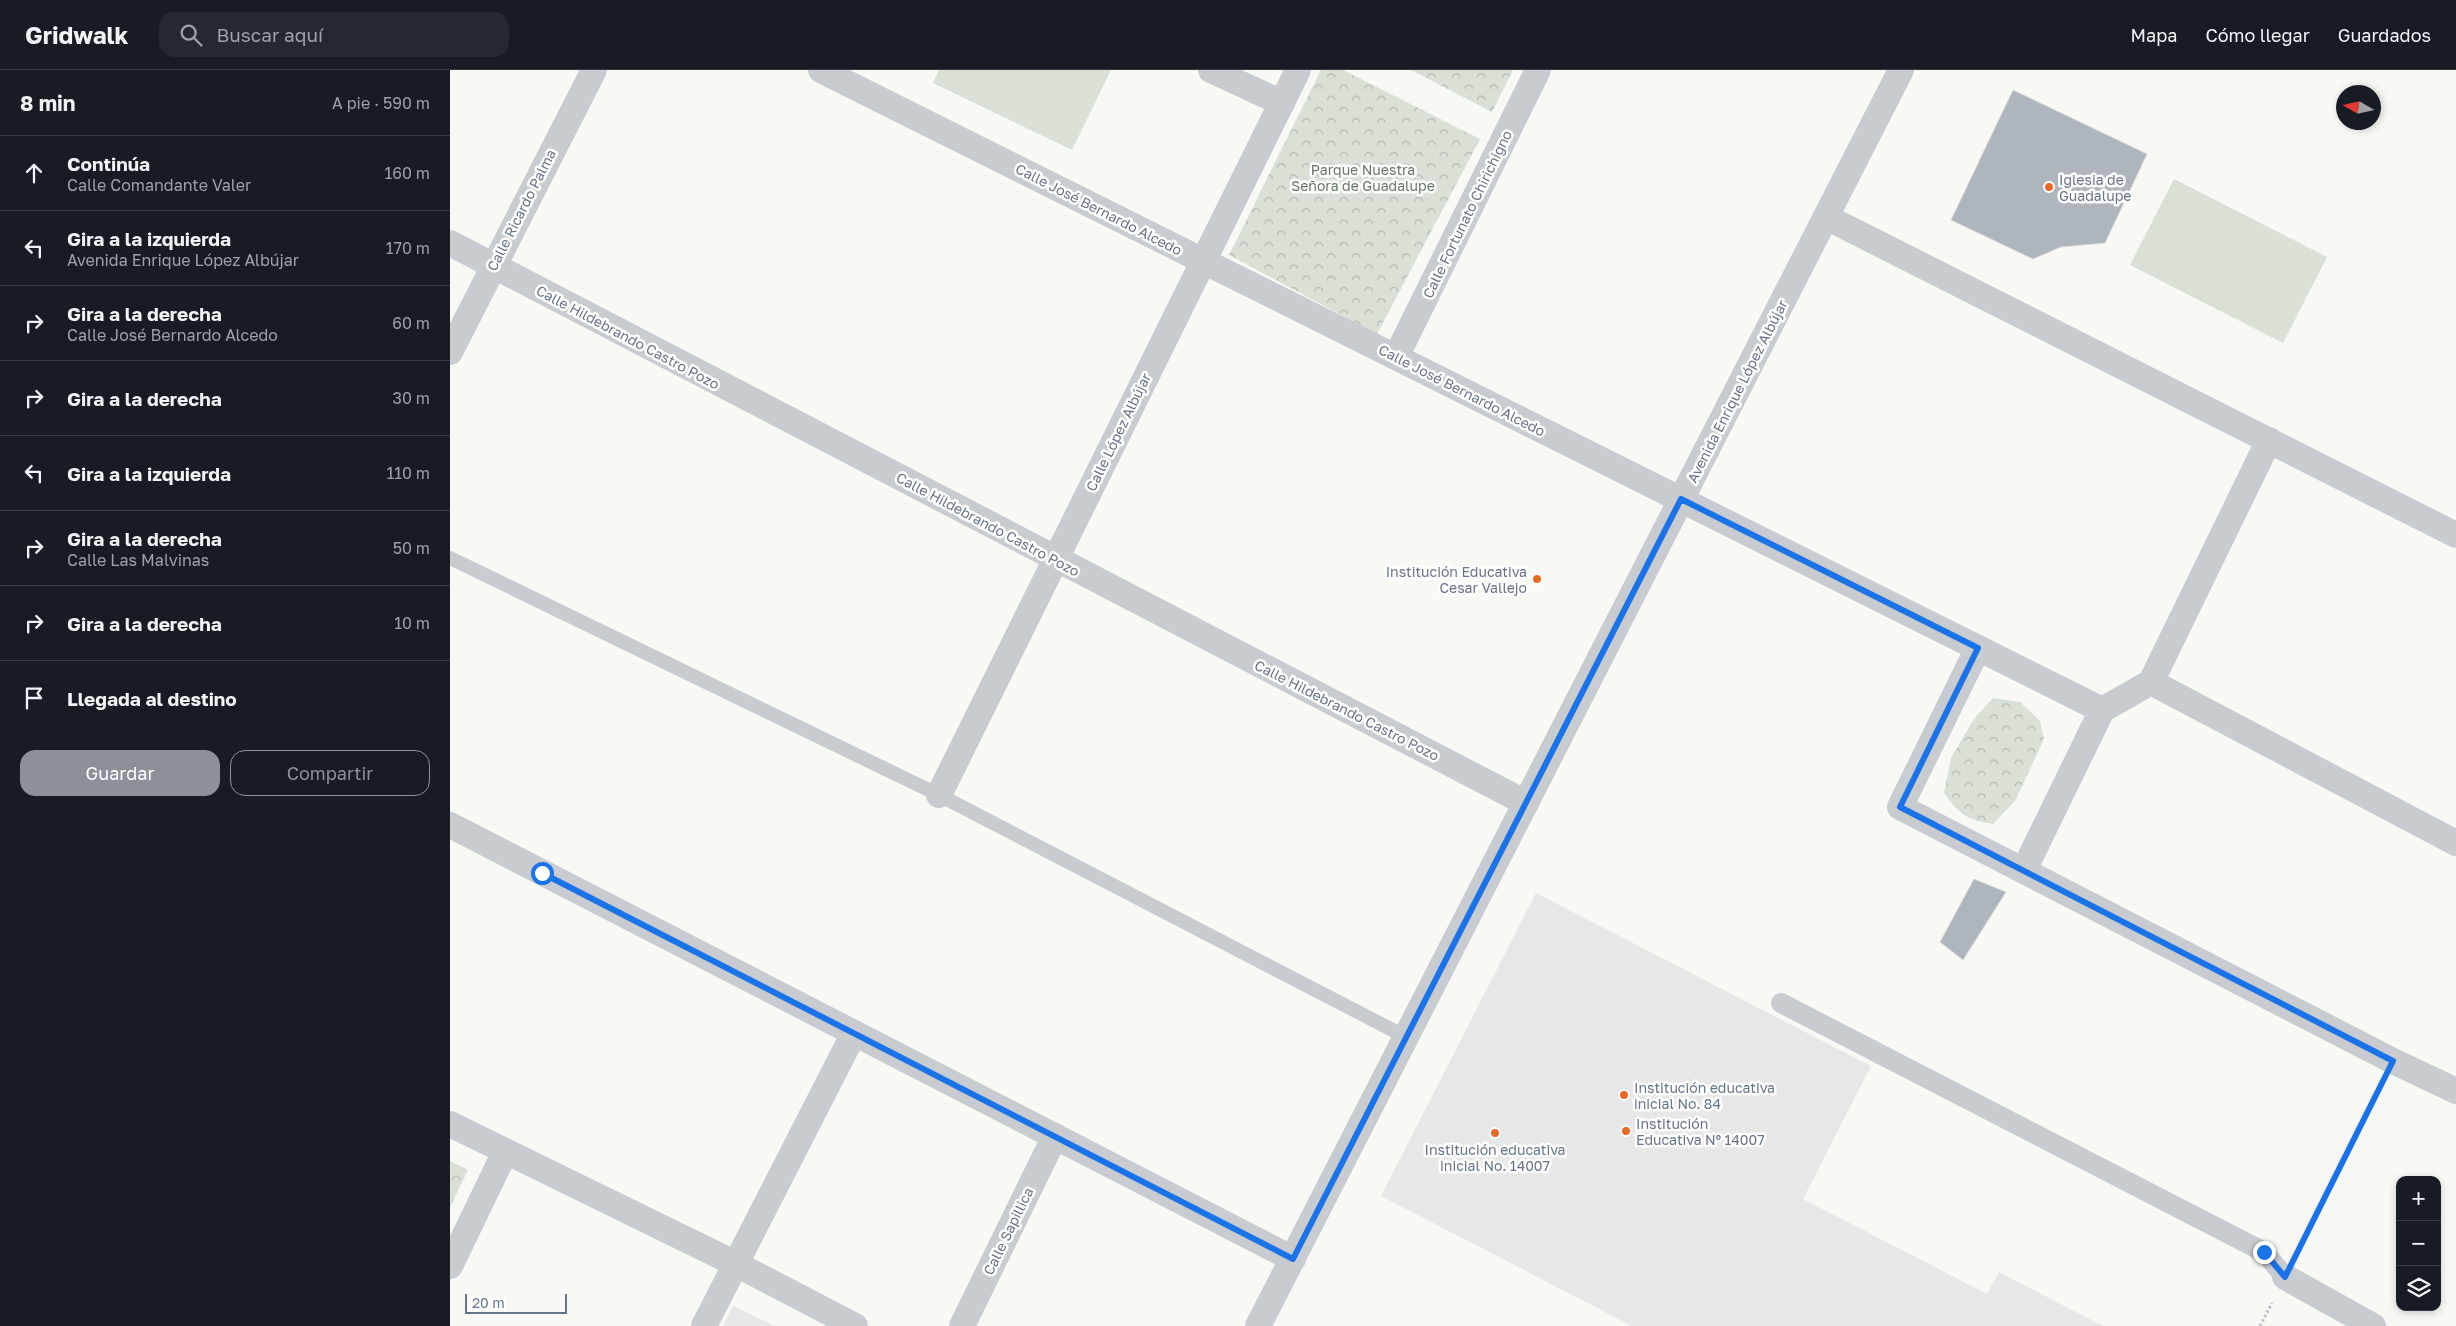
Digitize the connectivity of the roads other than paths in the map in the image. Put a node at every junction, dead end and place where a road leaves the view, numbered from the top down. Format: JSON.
{"nodes":[{"id":1,"x":594,"y":70,"type":"edge"},
{"id":2,"x":821,"y":70,"type":"edge"},
{"id":3,"x":1211,"y":70,"type":"edge"},
{"id":4,"x":1298,"y":70,"type":"edge"},
{"id":5,"x":1538,"y":70,"type":"edge"},
{"id":6,"x":1901,"y":70,"type":"edge"},
{"id":7,"x":1282,"y":103,"type":"junction"},
{"id":8,"x":1826,"y":217,"type":"junction"},
{"id":9,"x":450,"y":243,"type":"edge"},
{"id":10,"x":1204,"y":261,"type":"junction"},
{"id":11,"x":492,"y":266,"type":"junction"},
{"id":12,"x":450,"y":352,"type":"edge"},
{"id":13,"x":1396,"y":357,"type":"junction"},
{"id":14,"x":2268,"y":440,"type":"junction"},
{"id":15,"x":1681,"y":499,"type":"junction"},
{"id":16,"x":2456,"y":534,"type":"edge"},
{"id":17,"x":450,"y":558,"type":"edge"},
{"id":18,"x":1055,"y":559,"type":"junction"},
{"id":19,"x":1978,"y":648,"type":"junction"},
{"id":20,"x":2151,"y":682,"type":"junction"},
{"id":21,"x":2102,"y":710,"type":"junction"},
{"id":22,"x":939,"y":794,"type":"junction"},
{"id":23,"x":1526,"y":803,"type":"junction"},
{"id":24,"x":450,"y":826,"type":"edge"},
{"id":25,"x":2456,"y":843,"type":"edge"},
{"id":26,"x":2024,"y":870,"type":"junction"},
{"id":27,"x":1781,"y":1003,"type":"dead end"},
{"id":28,"x":854,"y":1033,"type":"junction"},
{"id":29,"x":1406,"y":1037,"type":"junction"},
{"id":30,"x":2456,"y":1091,"type":"edge"},
{"id":31,"x":450,"y":1124,"type":"edge"},
{"id":32,"x":1054,"y":1136,"type":"junction"},
{"id":33,"x":505,"y":1152,"type":"junction"},
{"id":34,"x":1293,"y":1259,"type":"junction"},
{"id":35,"x":736,"y":1264,"type":"junction"},
{"id":36,"x":450,"y":1266,"type":"edge"},
{"id":37,"x":2285,"y":1277,"type":"joint"},
{"id":38,"x":704,"y":1326,"type":"edge"},
{"id":39,"x":855,"y":1326,"type":"edge"},
{"id":40,"x":962,"y":1326,"type":"edge"},
{"id":41,"x":1258,"y":1326,"type":"edge"},
{"id":42,"x":2373,"y":1326,"type":"edge"}],
"edges":[{"from":1,"to":11,"type":"street","name":"Calle Ricardo Palma"},
{"from":2,"to":10,"type":"street","name":"Calle José Bernardo Alcedo"},
{"from":3,"to":7,"type":"street"},
{"from":4,"to":7,"type":"street","name":"Calle López Albújar"},
{"from":5,"to":13,"type":"street","name":"Calle Fortunato Chirichigno"},
{"from":6,"to":8,"type":"street","name":"Avenida Enrique López Albújar"},
{"from":7,"to":10,"type":"street","name":"Calle López Albújar"},
{"from":8,"to":14,"type":"street"},
{"from":8,"to":15,"type":"street","name":"Avenida Enrique López Albújar"},
{"from":9,"to":11,"type":"street","name":"Calle Hildebrando Castro Pozo"},
{"from":10,"to":13,"type":"street","name":"Calle José Bernardo Alcedo"},
{"from":10,"to":18,"type":"street","name":"Calle López Albújar"},
{"from":11,"to":12,"type":"street","name":"Calle Ricardo Palma"},
{"from":11,"to":18,"type":"street","name":"Calle Hildebrando Castro Pozo"},
{"from":13,"to":15,"type":"street","name":"Calle José Bernardo Alcedo"},
{"from":14,"to":16,"type":"street"},
{"from":14,"to":20,"type":"street"},
{"from":15,"to":19,"type":"street","name":"Calle José Bernardo Alcedo"},
{"from":15,"to":23,"type":"street","name":"Avenida Enrique López Albújar"},
{"from":17,"to":22,"type":"lane"},
{"from":18,"to":22,"type":"street","name":"Calle López Albújar"},
{"from":18,"to":23,"type":"street","name":"Calle Hildebrando Castro Pozo"},
{"from":19,"to":21,"type":"street","name":"Calle José Bernardo Alcedo"},
{"from":19,"to":26,"type":"street"},
{"from":20,"to":21,"type":"street"},
{"from":20,"to":25,"type":"street"},
{"from":21,"to":26,"type":"street"},
{"from":22,"to":29,"type":"lane"},
{"from":23,"to":29,"type":"street","name":"Avenida Enrique López Albújar"},
{"from":24,"to":28,"type":"street"},
{"from":26,"to":30,"type":"street"},
{"from":27,"to":37,"type":"street"},
{"from":28,"to":32,"type":"street"},
{"from":28,"to":35,"type":"street"},
{"from":29,"to":34,"type":"street","name":"Avenida Enrique López Albújar"},
{"from":31,"to":33,"type":"street"},
{"from":32,"to":34,"type":"street"},
{"from":32,"to":40,"type":"street","name":"Calle Sapillica"},
{"from":33,"to":35,"type":"street"},
{"from":33,"to":36,"type":"street"},
{"from":34,"to":41,"type":"street","name":"Avenida Enrique López Albújar"},
{"from":35,"to":38,"type":"street"},
{"from":35,"to":39,"type":"street"},
{"from":37,"to":42,"type":"street"}]}
